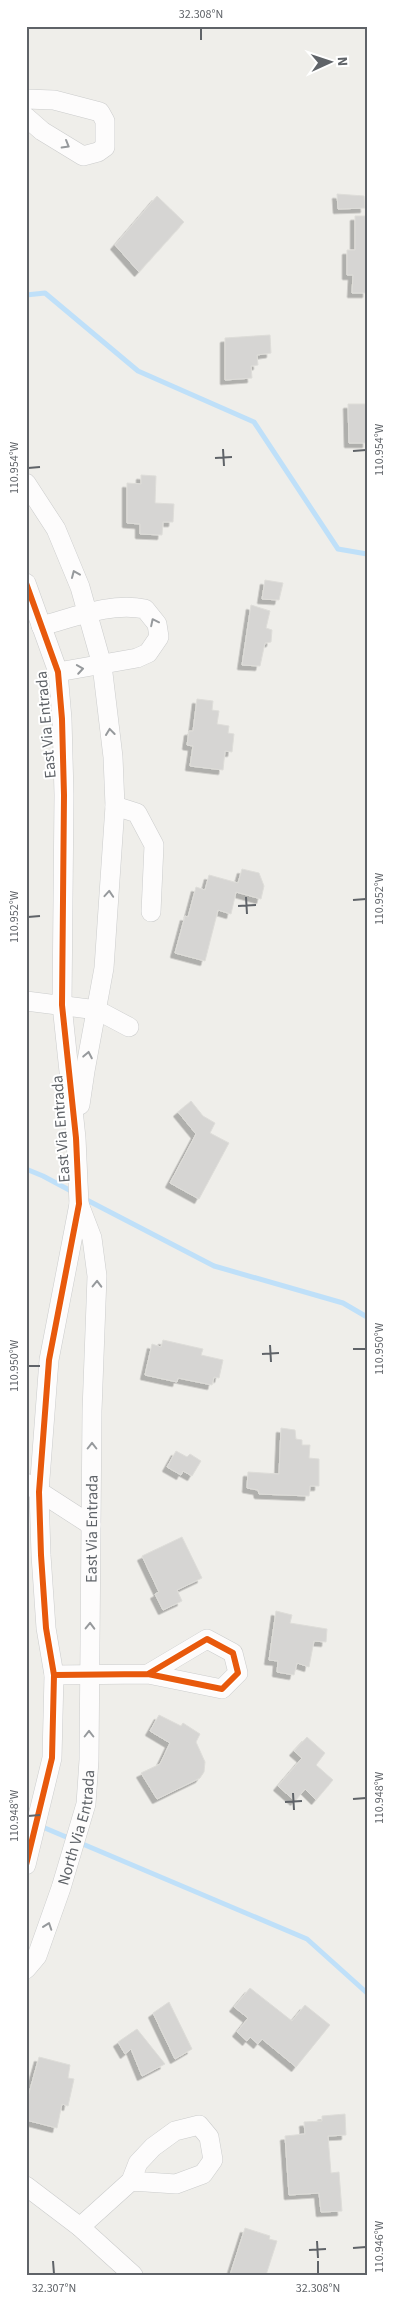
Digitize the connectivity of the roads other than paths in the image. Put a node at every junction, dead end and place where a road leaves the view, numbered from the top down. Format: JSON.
{"nodes":[{"id":1,"x":26,"y":99,"type":"edge"},
{"id":2,"x":26,"y":118,"type":"edge"},
{"id":3,"x":26,"y":483,"type":"edge"},
{"id":4,"x":26,"y":582,"type":"edge"},
{"id":5,"x":88,"y":613,"type":"junction"},
{"id":6,"x":41,"y":626,"type":"junction"},
{"id":7,"x":102,"y":665,"type":"junction"},
{"id":8,"x":58,"y":672,"type":"junction"},
{"id":9,"x":115,"y":806,"type":"junction"},
{"id":10,"x":151,"y":912,"type":"dead end"},
{"id":11,"x":26,"y":1001,"type":"edge"},
{"id":12,"x":62,"y":1004,"type":"junction"},
{"id":13,"x":97,"y":1010,"type":"junction"},
{"id":14,"x":129,"y":1027,"type":"dead end"},
{"id":15,"x":76,"y":1138,"type":"junction"},
{"id":16,"x":79,"y":1204,"type":"junction"},
{"id":17,"x":33,"y":1488,"type":"edge"},
{"id":18,"x":91,"y":1525,"type":"junction"},
{"id":19,"x":148,"y":1674,"type":"dead end"},
{"id":20,"x":54,"y":1675,"type":"junction"},
{"id":21,"x":89,"y":1675,"type":"junction"},
{"id":22,"x":26,"y":1865,"type":"edge"},
{"id":23,"x":26,"y":1969,"type":"edge"},
{"id":24,"x":131,"y":2181,"type":"dead end"},
{"id":25,"x":26,"y":2186,"type":"edge"},
{"id":26,"x":80,"y":2227,"type":"junction"},
{"id":27,"x":133,"y":2275,"type":"edge"}],
"edges":[{"from":2,"to":1,"type":"street","one_way":true},
{"from":5,"to":3,"type":"street","name":"East Via Entrada","one_way":true},
{"from":4,"to":6,"type":"street","name":"East Via Entrada"},
{"from":5,"to":6,"type":"street","name":"East Via Entrada"},
{"from":5,"to":7,"type":"street","name":"East Via Entrada"},
{"from":7,"to":5,"type":"street","name":"East Via Entrada","one_way":true},
{"from":6,"to":8,"type":"street","name":"East Via Entrada"},
{"from":8,"to":7,"type":"street","name":"East Via Entrada","one_way":true},
{"from":9,"to":7,"type":"street","name":"East Via Entrada","one_way":true},
{"from":8,"to":12,"type":"street","name":"East Via Entrada"},
{"from":9,"to":10,"type":"street"},
{"from":13,"to":9,"type":"street","name":"East Via Entrada","one_way":true},
{"from":11,"to":12,"type":"street"},
{"from":12,"to":13,"type":"street"},
{"from":12,"to":15,"type":"street","name":"East Via Entrada"},
{"from":13,"to":14,"type":"street"},
{"from":15,"to":13,"type":"street","name":"East Via Entrada","one_way":true},
{"from":15,"to":16,"type":"street","name":"East Via Entrada"},
{"from":16,"to":17,"type":"street","name":"East Via Entrada"},
{"from":18,"to":16,"type":"street","name":"East Via Entrada","one_way":true},
{"from":17,"to":18,"type":"street"},
{"from":17,"to":20,"type":"street","name":"East Via Entrada"},
{"from":21,"to":18,"type":"street","name":"East Via Entrada","one_way":true},
{"from":19,"to":21,"type":"street"},
{"from":20,"to":21,"type":"street"},
{"from":20,"to":22,"type":"street"},
{"from":23,"to":21,"type":"street","name":"North Via Entrada","one_way":true},
{"from":24,"to":26,"type":"street"},
{"from":25,"to":26,"type":"street"},
{"from":26,"to":27,"type":"street"}]}
